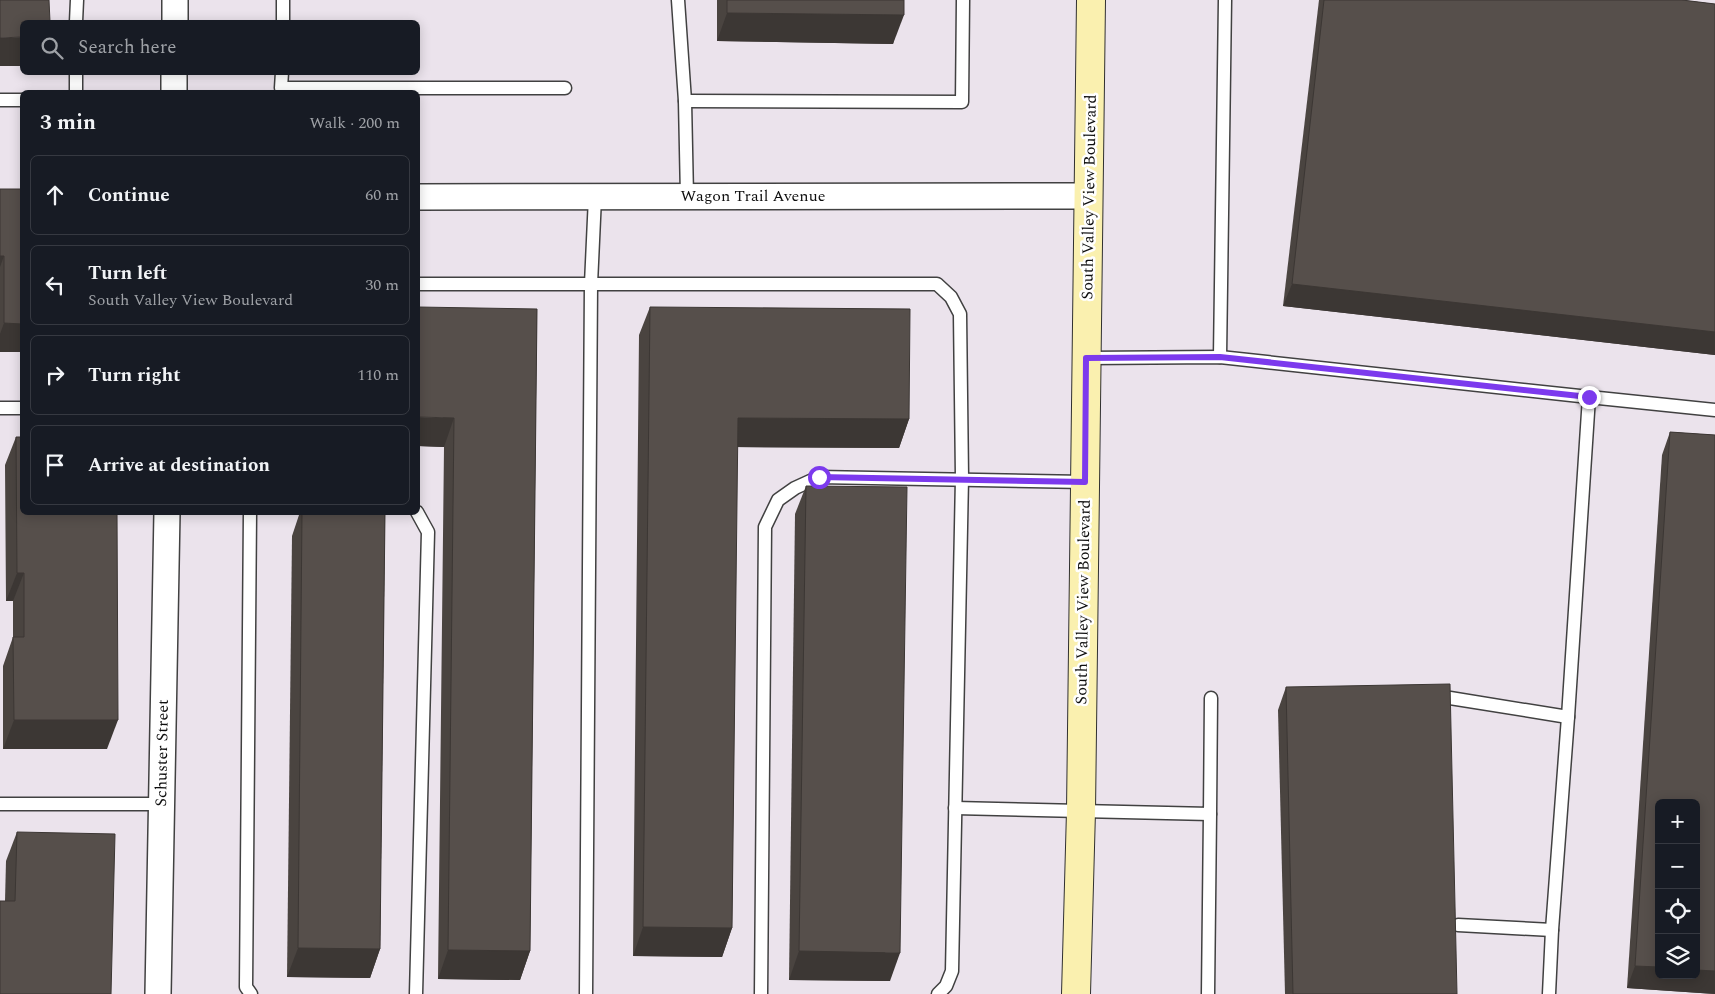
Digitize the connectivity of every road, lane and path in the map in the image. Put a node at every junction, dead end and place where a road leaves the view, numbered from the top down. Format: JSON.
{"nodes":[{"id":1,"x":76,"y":0,"type":"edge"},
{"id":2,"x":175,"y":0,"type":"edge"},
{"id":3,"x":284,"y":0,"type":"edge"},
{"id":4,"x":678,"y":0,"type":"edge"},
{"id":5,"x":963,"y":0,"type":"edge"},
{"id":6,"x":1091,"y":0,"type":"edge"},
{"id":7,"x":1225,"y":0,"type":"edge"},
{"id":8,"x":76,"y":20,"type":"edge"},
{"id":9,"x":175,"y":20,"type":"edge"},
{"id":10,"x":283,"y":20,"type":"edge"},
{"id":11,"x":76,"y":75,"type":"edge"},
{"id":12,"x":174,"y":75,"type":"edge"},
{"id":13,"x":282,"y":75,"type":"edge"},
{"id":14,"x":565,"y":88,"type":"dead end"},
{"id":15,"x":76,"y":90,"type":"edge"},
{"id":16,"x":174,"y":90,"type":"edge"},
{"id":17,"x":0,"y":100,"type":"edge"},
{"id":18,"x":20,"y":100,"type":"edge"},
{"id":19,"x":685,"y":101,"type":"junction"},
{"id":20,"x":595,"y":196,"type":"junction"},
{"id":21,"x":687,"y":196,"type":"junction"},
{"id":22,"x":1089,"y":196,"type":"junction"},
{"id":23,"x":420,"y":197,"type":"edge"},
{"id":24,"x":420,"y":284,"type":"edge"},
{"id":25,"x":591,"y":284,"type":"junction"},
{"id":26,"x":1220,"y":357,"type":"junction"},
{"id":27,"x":1086,"y":358,"type":"junction"},
{"id":28,"x":1589,"y":397,"type":"junction"},
{"id":29,"x":0,"y":408,"type":"edge"},
{"id":30,"x":20,"y":408,"type":"edge"},
{"id":31,"x":1715,"y":410,"type":"edge"},
{"id":32,"x":962,"y":478,"type":"junction"},
{"id":33,"x":1085,"y":482,"type":"junction"},
{"id":34,"x":166,"y":515,"type":"edge"},
{"id":35,"x":250,"y":515,"type":"edge"},
{"id":36,"x":419,"y":515,"type":"edge"},
{"id":37,"x":1421,"y":696,"type":"edge"},
{"id":38,"x":1211,"y":698,"type":"dead end"},
{"id":39,"x":1568,"y":717,"type":"junction"},
{"id":40,"x":0,"y":804,"type":"edge"},
{"id":41,"x":162,"y":804,"type":"junction"},
{"id":42,"x":955,"y":808,"type":"junction"},
{"id":43,"x":1081,"y":811,"type":"junction"},
{"id":44,"x":1210,"y":814,"type":"junction"},
{"id":45,"x":1458,"y":925,"type":"dead end"},
{"id":46,"x":1552,"y":930,"type":"junction"},
{"id":47,"x":158,"y":994,"type":"edge"},
{"id":48,"x":251,"y":994,"type":"edge"},
{"id":49,"x":416,"y":994,"type":"edge"},
{"id":50,"x":586,"y":994,"type":"edge"},
{"id":51,"x":761,"y":994,"type":"edge"},
{"id":52,"x":938,"y":994,"type":"edge"},
{"id":53,"x":1076,"y":994,"type":"edge"},
{"id":54,"x":1208,"y":994,"type":"edge"},
{"id":55,"x":1549,"y":994,"type":"edge"}],
"edges":[{"from":1,"to":8,"type":"lane"},
{"from":2,"to":9,"type":"street"},
{"from":3,"to":10,"type":"lane"},
{"from":4,"to":19,"type":"lane"},
{"from":5,"to":19,"type":"lane"},
{"from":6,"to":22,"type":"main road","name":"South Valley View Boulevard"},
{"from":7,"to":26,"type":"lane"},
{"from":11,"to":15,"type":"lane"},
{"from":12,"to":16,"type":"street"},
{"from":13,"to":14,"type":"lane"},
{"from":17,"to":18,"type":"lane"},
{"from":19,"to":21,"type":"lane"},
{"from":20,"to":21,"type":"street","name":"Wagon Trail Avenue"},
{"from":20,"to":23,"type":"street","name":"Wagon Trail Avenue"},
{"from":20,"to":25,"type":"lane"},
{"from":21,"to":22,"type":"street","name":"Wagon Trail Avenue"},
{"from":22,"to":27,"type":"main road","name":"South Valley View Boulevard"},
{"from":24,"to":25,"type":"lane"},
{"from":25,"to":32,"type":"lane"},
{"from":25,"to":50,"type":"lane"},
{"from":26,"to":27,"type":"lane"},
{"from":26,"to":28,"type":"lane"},
{"from":27,"to":33,"type":"main road","name":"South Valley View Boulevard"},
{"from":28,"to":31,"type":"lane"},
{"from":28,"to":39,"type":"lane"},
{"from":29,"to":30,"type":"lane"},
{"from":32,"to":33,"type":"lane"},
{"from":32,"to":42,"type":"lane"},
{"from":32,"to":51,"type":"lane"},
{"from":33,"to":43,"type":"main road","name":"South Valley View Boulevard"},
{"from":34,"to":41,"type":"street","name":"Schuster Street"},
{"from":35,"to":48,"type":"lane"},
{"from":36,"to":49,"type":"lane"},
{"from":37,"to":39,"type":"lane"},
{"from":38,"to":44,"type":"lane"},
{"from":39,"to":46,"type":"lane"},
{"from":40,"to":41,"type":"lane"},
{"from":41,"to":47,"type":"street","name":"Schuster Street"},
{"from":42,"to":43,"type":"lane"},
{"from":42,"to":52,"type":"lane"},
{"from":43,"to":44,"type":"lane"},
{"from":43,"to":53,"type":"main road","name":"South Valley View Boulevard"},
{"from":44,"to":54,"type":"lane"},
{"from":45,"to":46,"type":"lane"},
{"from":46,"to":55,"type":"lane"}]}
